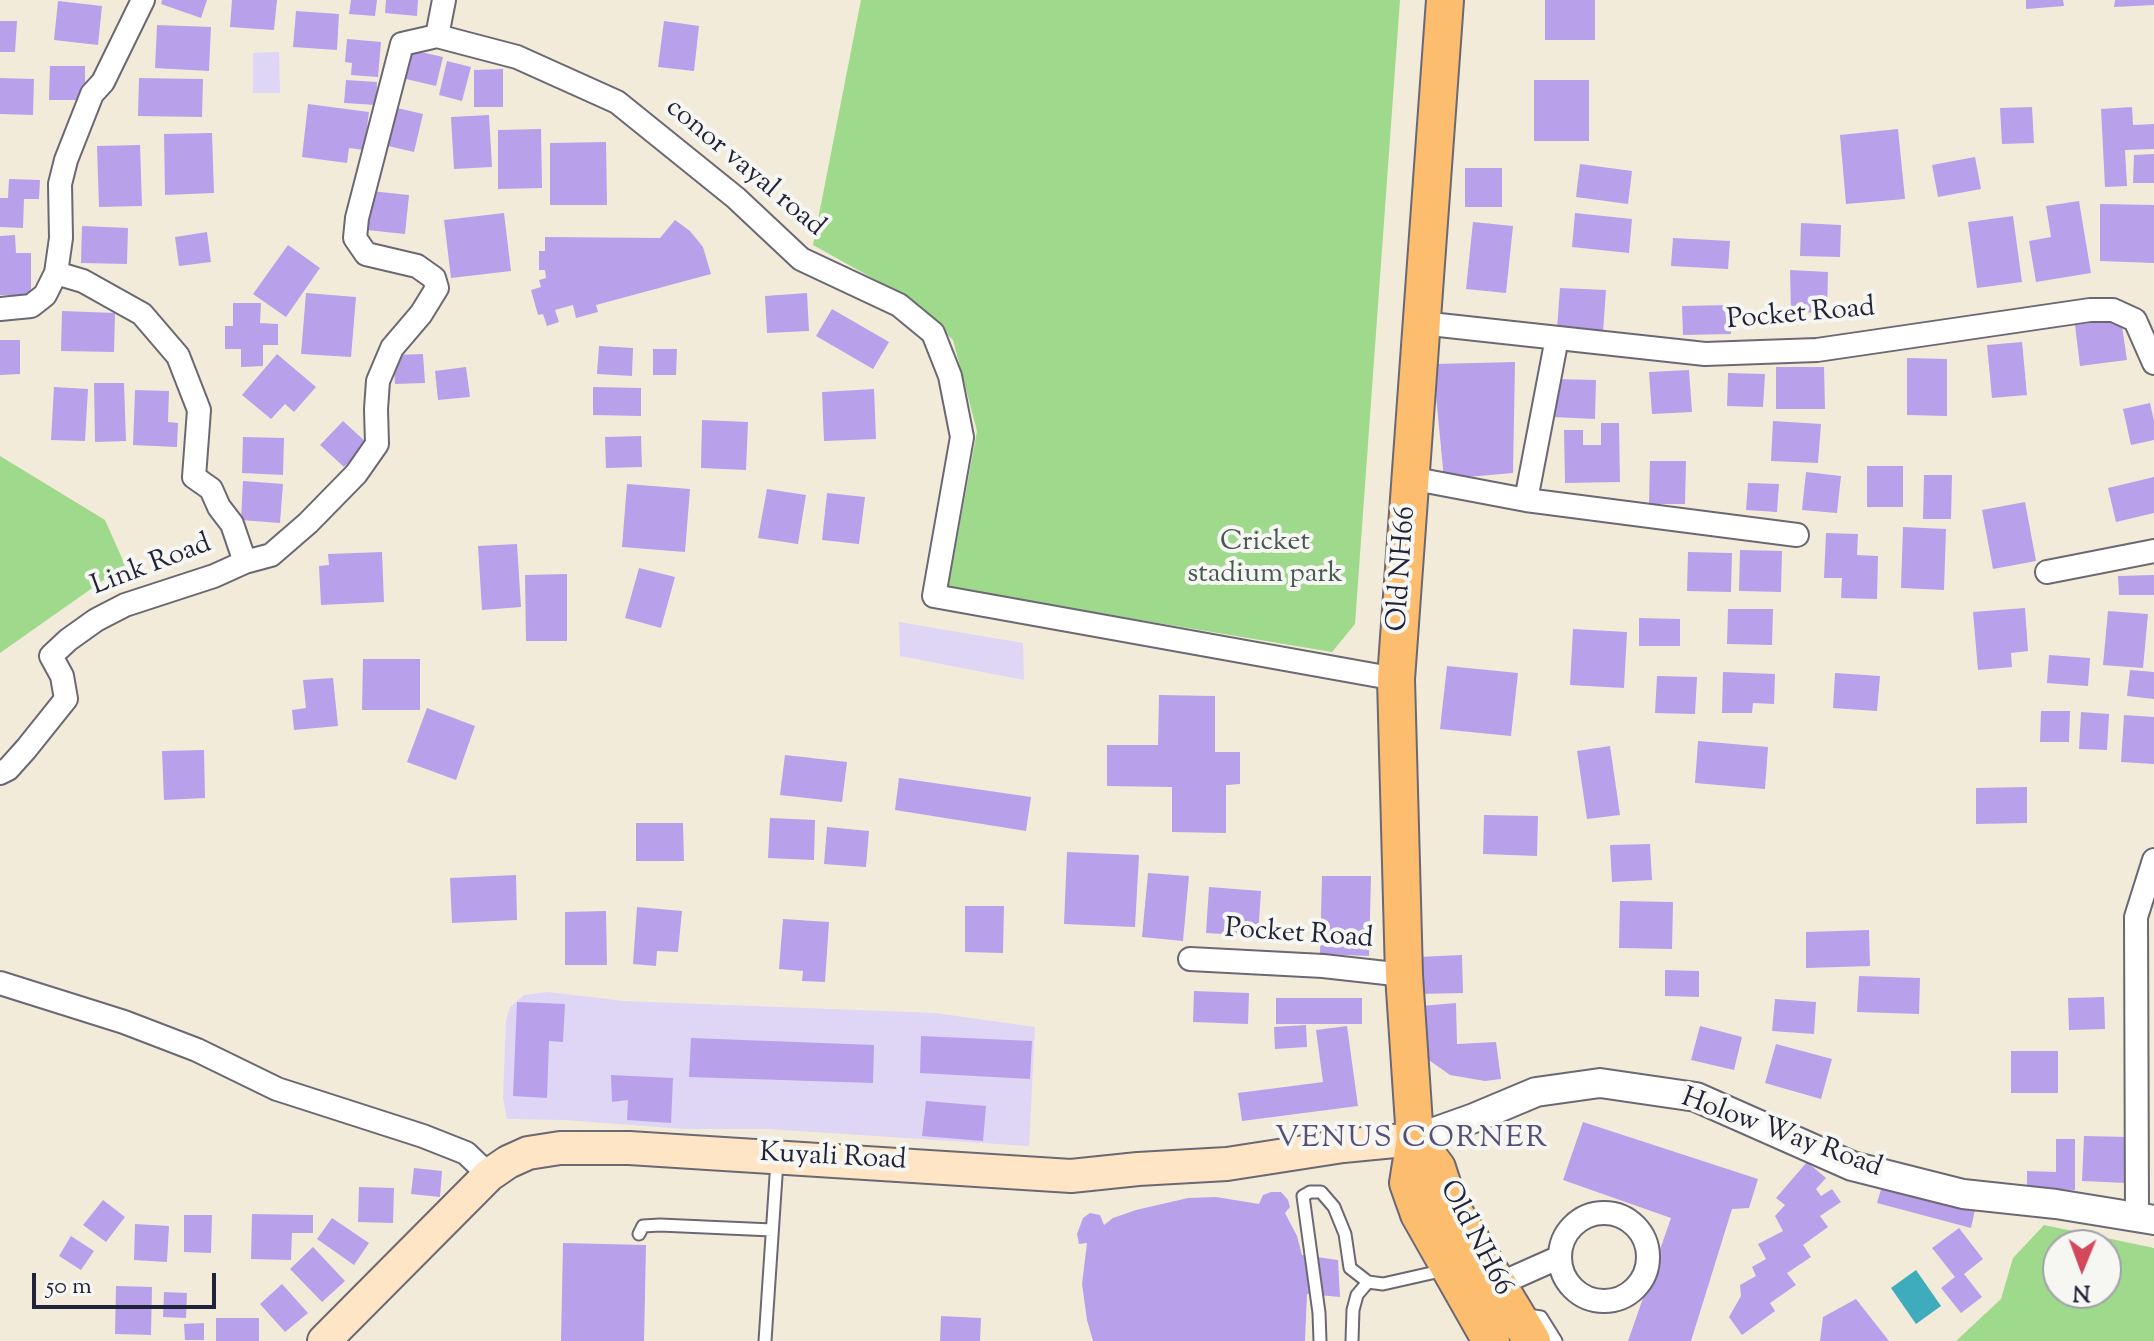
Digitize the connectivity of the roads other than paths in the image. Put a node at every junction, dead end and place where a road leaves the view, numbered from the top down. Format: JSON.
{"nodes":[{"id":1,"x":143,"y":0,"type":"edge"},
{"id":2,"x":444,"y":0,"type":"edge"},
{"id":3,"x":1445,"y":0,"type":"edge"},
{"id":4,"x":437,"y":36,"type":"junction"},
{"id":5,"x":56,"y":273,"type":"junction"},
{"id":6,"x":0,"y":309,"type":"edge"},
{"id":7,"x":1421,"y":323,"type":"junction"},
{"id":8,"x":1557,"y":338,"type":"junction"},
{"id":9,"x":2154,"y":363,"type":"edge"},
{"id":10,"x":1410,"y":478,"type":"junction"},
{"id":11,"x":1526,"y":500,"type":"junction"},
{"id":12,"x":1797,"y":535,"type":"dead end"},
{"id":13,"x":2154,"y":551,"type":"edge"},
{"id":14,"x":245,"y":562,"type":"junction"},
{"id":15,"x":2047,"y":572,"type":"dead end"},
{"id":16,"x":1396,"y":679,"type":"junction"},
{"id":17,"x":0,"y":773,"type":"edge"},
{"id":18,"x":2154,"y":860,"type":"edge"},
{"id":19,"x":1190,"y":959,"type":"dead end"},
{"id":20,"x":1404,"y":975,"type":"junction"},
{"id":21,"x":0,"y":983,"type":"edge"},
{"id":22,"x":1415,"y":1139,"type":"junction"},
{"id":23,"x":777,"y":1156,"type":"junction"},
{"id":24,"x":489,"y":1175,"type":"junction"},
{"id":25,"x":2146,"y":1218,"type":"edge"},
{"id":26,"x":772,"y":1230,"type":"junction"},
{"id":27,"x":639,"y":1234,"type":"dead end"},
{"id":28,"x":1560,"y":1257,"type":"dead end"},
{"id":29,"x":1449,"y":1269,"type":"junction"},
{"id":30,"x":1368,"y":1282,"type":"junction"},
{"id":31,"x":1514,"y":1313,"type":"edge"},
{"id":32,"x":324,"y":1341,"type":"edge"},
{"id":33,"x":765,"y":1341,"type":"edge"},
{"id":34,"x":1320,"y":1341,"type":"edge"},
{"id":35,"x":1352,"y":1341,"type":"edge"},
{"id":36,"x":1491,"y":1341,"type":"edge"},
{"id":37,"x":1556,"y":1341,"type":"edge"}],
"edges":[{"from":1,"to":5,"type":"street"},
{"from":2,"to":4,"type":"street"},
{"from":3,"to":7,"type":"main road","name":"Old NH66"},
{"from":4,"to":14,"type":"street"},
{"from":4,"to":16,"type":"street","name":"conor vayal road"},
{"from":5,"to":6,"type":"street"},
{"from":5,"to":14,"type":"street","name":"Link Road"},
{"from":7,"to":8,"type":"street","name":"Pocket Road"},
{"from":7,"to":10,"type":"main road","name":"Old NH66"},
{"from":8,"to":9,"type":"street","name":"Pocket Road"},
{"from":8,"to":11,"type":"street"},
{"from":10,"to":11,"type":"street"},
{"from":10,"to":16,"type":"main road","name":"Old NH66"},
{"from":11,"to":12,"type":"street"},
{"from":13,"to":15,"type":"street"},
{"from":14,"to":17,"type":"street","name":"Link Road"},
{"from":16,"to":20,"type":"main road","name":"Old NH66"},
{"from":18,"to":25,"type":"street"},
{"from":19,"to":20,"type":"street","name":"Pocket Road"},
{"from":20,"to":22,"type":"main road","name":"Old NH66"},
{"from":21,"to":24,"type":"street"},
{"from":22,"to":23,"type":"main road","name":"Kuyali Road"},
{"from":22,"to":25,"type":"street","name":"Holow Way Road"},
{"from":22,"to":29,"type":"main road","name":"Old NH66"},
{"from":22,"to":31,"type":"main road","name":"Old NH66"},
{"from":23,"to":24,"type":"main road","name":"Kuyali Road"},
{"from":23,"to":26,"type":"lane"},
{"from":24,"to":32,"type":"main road","name":"Kuyali Road"},
{"from":26,"to":27,"type":"lane"},
{"from":26,"to":33,"type":"lane"},
{"from":28,"to":31,"type":"street"},
{"from":29,"to":30,"type":"lane"},
{"from":29,"to":36,"type":"main road","name":"Old NH66"},
{"from":30,"to":34,"type":"lane"},
{"from":30,"to":35,"type":"lane"},
{"from":31,"to":37,"type":"lane"}]}
